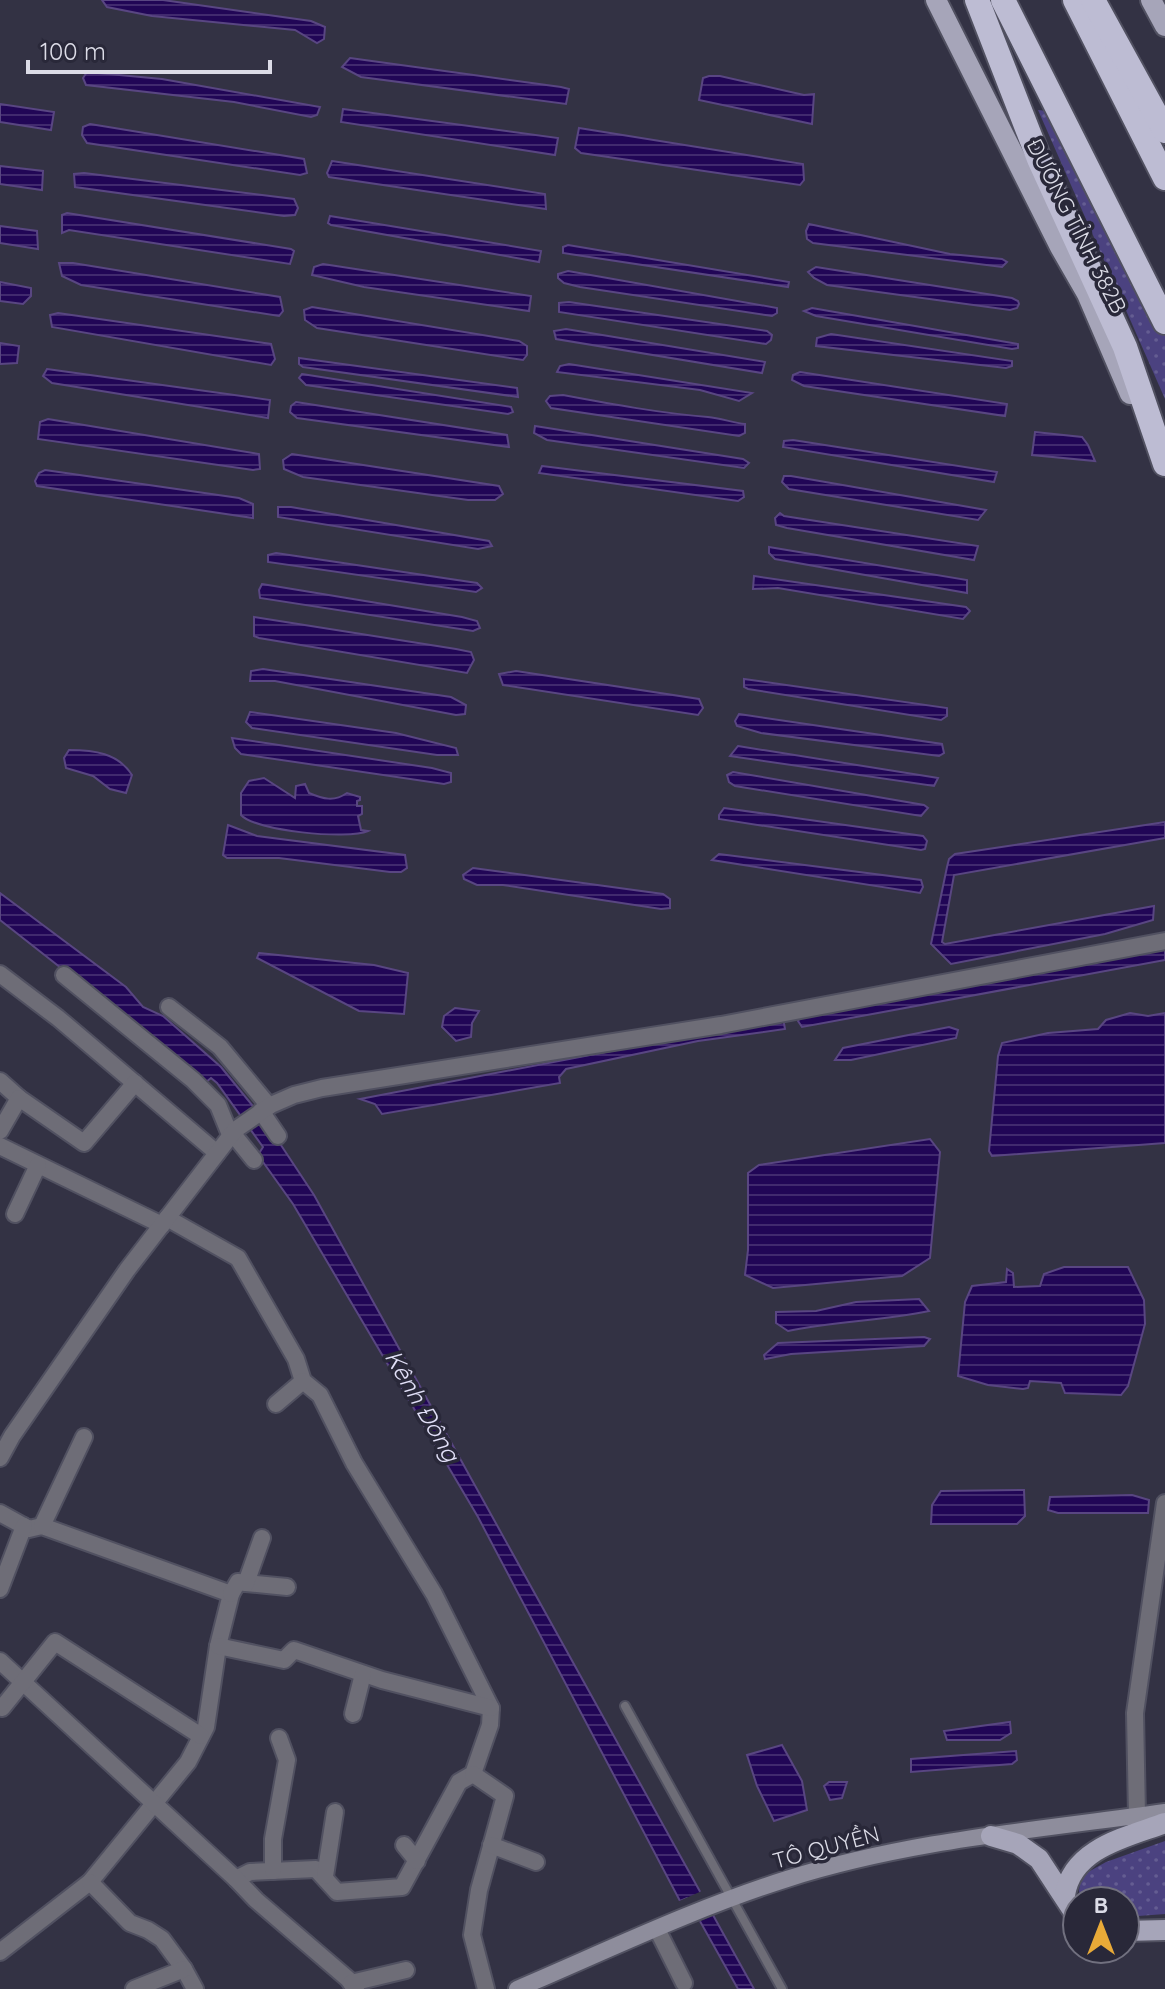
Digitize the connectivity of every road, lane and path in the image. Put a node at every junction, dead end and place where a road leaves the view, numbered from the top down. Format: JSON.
{"nodes":[{"id":1,"x":936,"y":0,"type":"edge"},
{"id":2,"x":977,"y":0,"type":"edge"},
{"id":3,"x":1003,"y":0,"type":"edge"},
{"id":4,"x":1075,"y":0,"type":"edge"},
{"id":5,"x":1093,"y":0,"type":"edge"},
{"id":6,"x":1151,"y":0,"type":"edge"},
{"id":7,"x":1165,"y":26,"type":"edge"},
{"id":8,"x":1165,"y":131,"type":"edge"},
{"id":9,"x":1165,"y":178,"type":"edge"},
{"id":10,"x":1165,"y":322,"type":"edge"},
{"id":11,"x":1165,"y":464,"type":"edge"},
{"id":12,"x":1165,"y":479,"type":"edge"},
{"id":13,"x":1165,"y":941,"type":"edge"},
{"id":14,"x":0,"y":974,"type":"edge"},
{"id":15,"x":64,"y":975,"type":"dead end"},
{"id":16,"x":169,"y":1007,"type":"dead end"},
{"id":17,"x":0,"y":1081,"type":"edge"},
{"id":18,"x":135,"y":1083,"type":"junction"},
{"id":19,"x":19,"y":1098,"type":"junction"},
{"id":20,"x":265,"y":1108,"type":"junction"},
{"id":21,"x":0,"y":1131,"type":"edge"},
{"id":22,"x":233,"y":1134,"type":"junction"},
{"id":23,"x":278,"y":1136,"type":"dead end"},
{"id":24,"x":0,"y":1146,"type":"edge"},
{"id":25,"x":217,"y":1153,"type":"junction"},
{"id":26,"x":254,"y":1160,"type":"dead end"},
{"id":27,"x":38,"y":1165,"type":"junction"},
{"id":28,"x":15,"y":1214,"type":"dead end"},
{"id":29,"x":164,"y":1222,"type":"junction"},
{"id":30,"x":303,"y":1381,"type":"junction"},
{"id":31,"x":276,"y":1404,"type":"dead end"},
{"id":32,"x":84,"y":1437,"type":"dead end"},
{"id":33,"x":5,"y":1438,"type":"edge"},
{"id":34,"x":0,"y":1458,"type":"edge"},
{"id":35,"x":1165,"y":1503,"type":"edge"},
{"id":36,"x":0,"y":1513,"type":"edge"},
{"id":37,"x":24,"y":1526,"type":"junction"},
{"id":38,"x":42,"y":1526,"type":"junction"},
{"id":39,"x":262,"y":1538,"type":"dead end"},
{"id":40,"x":246,"y":1583,"type":"junction"},
{"id":41,"x":287,"y":1587,"type":"dead end"},
{"id":42,"x":0,"y":1589,"type":"edge"},
{"id":43,"x":231,"y":1594,"type":"junction"},
{"id":44,"x":218,"y":1646,"type":"junction"},
{"id":45,"x":0,"y":1661,"type":"edge"},
{"id":46,"x":363,"y":1674,"type":"junction"},
{"id":47,"x":23,"y":1682,"type":"junction"},
{"id":48,"x":625,"y":1706,"type":"dead end"},
{"id":49,"x":2,"y":1708,"type":"edge"},
{"id":50,"x":491,"y":1708,"type":"junction"},
{"id":51,"x":353,"y":1714,"type":"dead end"},
{"id":52,"x":201,"y":1736,"type":"junction"},
{"id":53,"x":279,"y":1738,"type":"dead end"},
{"id":54,"x":473,"y":1774,"type":"junction"},
{"id":55,"x":154,"y":1803,"type":"junction"},
{"id":56,"x":335,"y":1812,"type":"dead end"},
{"id":57,"x":1165,"y":1812,"type":"edge"},
{"id":58,"x":1137,"y":1816,"type":"junction"},
{"id":59,"x":1165,"y":1823,"type":"edge"},
{"id":60,"x":991,"y":1836,"type":"junction"},
{"id":61,"x":404,"y":1845,"type":"dead end"},
{"id":62,"x":491,"y":1845,"type":"junction"},
{"id":63,"x":417,"y":1861,"type":"junction"},
{"id":64,"x":536,"y":1862,"type":"dead end"},
{"id":65,"x":273,"y":1871,"type":"junction"},
{"id":66,"x":325,"y":1876,"type":"junction"},
{"id":67,"x":236,"y":1879,"type":"junction"},
{"id":68,"x":90,"y":1882,"type":"junction"},
{"id":69,"x":1067,"y":1885,"type":"edge"},
{"id":70,"x":1061,"y":1889,"type":"edge"},
{"id":71,"x":727,"y":1900,"type":"junction"},
{"id":72,"x":663,"y":1926,"type":"junction"},
{"id":73,"x":1165,"y":1930,"type":"edge"},
{"id":74,"x":1141,"y":1933,"type":"edge"},
{"id":75,"x":0,"y":1952,"type":"edge"},
{"id":76,"x":184,"y":1969,"type":"junction"},
{"id":77,"x":406,"y":1970,"type":"dead end"},
{"id":78,"x":684,"y":1983,"type":"dead end"},
{"id":79,"x":353,"y":1986,"type":"edge"},
{"id":80,"x":134,"y":1989,"type":"edge"},
{"id":81,"x":195,"y":1989,"type":"edge"},
{"id":82,"x":486,"y":1989,"type":"edge"},
{"id":83,"x":518,"y":1989,"type":"edge"},
{"id":84,"x":782,"y":1989,"type":"edge"}],
"edges":[{"from":1,"to":12,"type":"main road","name":"ĐƯỜNG TỈNH 382B"},
{"from":2,"to":11,"type":"highway"},
{"from":3,"to":10,"type":"highway"},
{"from":4,"to":9,"type":"highway"},
{"from":5,"to":8,"type":"highway"},
{"from":6,"to":7,"type":"main road"},
{"from":13,"to":20,"type":"street"},
{"from":14,"to":18,"type":"street"},
{"from":15,"to":22,"type":"street"},
{"from":16,"to":20,"type":"street"},
{"from":17,"to":19,"type":"street"},
{"from":18,"to":19,"type":"street"},
{"from":18,"to":25,"type":"street"},
{"from":19,"to":21,"type":"street"},
{"from":20,"to":22,"type":"street"},
{"from":20,"to":23,"type":"street"},
{"from":22,"to":25,"type":"street"},
{"from":22,"to":26,"type":"street"},
{"from":24,"to":27,"type":"street"},
{"from":25,"to":29,"type":"street"},
{"from":27,"to":28,"type":"street"},
{"from":27,"to":29,"type":"street"},
{"from":29,"to":30,"type":"street"},
{"from":29,"to":33,"type":"street"},
{"from":30,"to":31,"type":"street"},
{"from":30,"to":50,"type":"street"},
{"from":32,"to":38,"type":"street"},
{"from":33,"to":34,"type":"street"},
{"from":35,"to":58,"type":"street"},
{"from":36,"to":37,"type":"street"},
{"from":37,"to":38,"type":"street"},
{"from":37,"to":42,"type":"street"},
{"from":38,"to":43,"type":"street"},
{"from":39,"to":40,"type":"street"},
{"from":40,"to":41,"type":"street"},
{"from":40,"to":43,"type":"street"},
{"from":43,"to":44,"type":"street"},
{"from":44,"to":46,"type":"street"},
{"from":44,"to":52,"type":"street"},
{"from":45,"to":47,"type":"street"},
{"from":46,"to":50,"type":"street"},
{"from":46,"to":51,"type":"street"},
{"from":47,"to":49,"type":"street"},
{"from":47,"to":52,"type":"street"},
{"from":47,"to":55,"type":"street"},
{"from":48,"to":71,"type":"lane"},
{"from":50,"to":54,"type":"street"},
{"from":52,"to":55,"type":"street"},
{"from":53,"to":65,"type":"street"},
{"from":54,"to":62,"type":"street"},
{"from":54,"to":63,"type":"street"},
{"from":55,"to":67,"type":"street"},
{"from":55,"to":68,"type":"street"},
{"from":56,"to":66,"type":"street"},
{"from":57,"to":58,"type":"main road","name":"TÔ QUYỀN"},
{"from":58,"to":60,"type":"main road","name":"TÔ QUYỀN"},
{"from":59,"to":69,"type":"main road"},
{"from":60,"to":70,"type":"main road"},
{"from":60,"to":71,"type":"main road","name":"TÔ QUYỀN"},
{"from":61,"to":63,"type":"street"},
{"from":62,"to":64,"type":"street"},
{"from":62,"to":82,"type":"street"},
{"from":63,"to":66,"type":"street"},
{"from":65,"to":66,"type":"street"},
{"from":65,"to":67,"type":"street"},
{"from":67,"to":79,"type":"street"},
{"from":68,"to":75,"type":"street"},
{"from":68,"to":76,"type":"street"},
{"from":71,"to":72,"type":"main road","name":"TÔ QUYỀN"},
{"from":71,"to":84,"type":"lane"},
{"from":72,"to":78,"type":"street"},
{"from":72,"to":83,"type":"main road","name":"TÔ QUYỀN"},
{"from":73,"to":74,"type":"main road"},
{"from":76,"to":80,"type":"street"},
{"from":76,"to":81,"type":"street"},
{"from":77,"to":79,"type":"street"}]}
